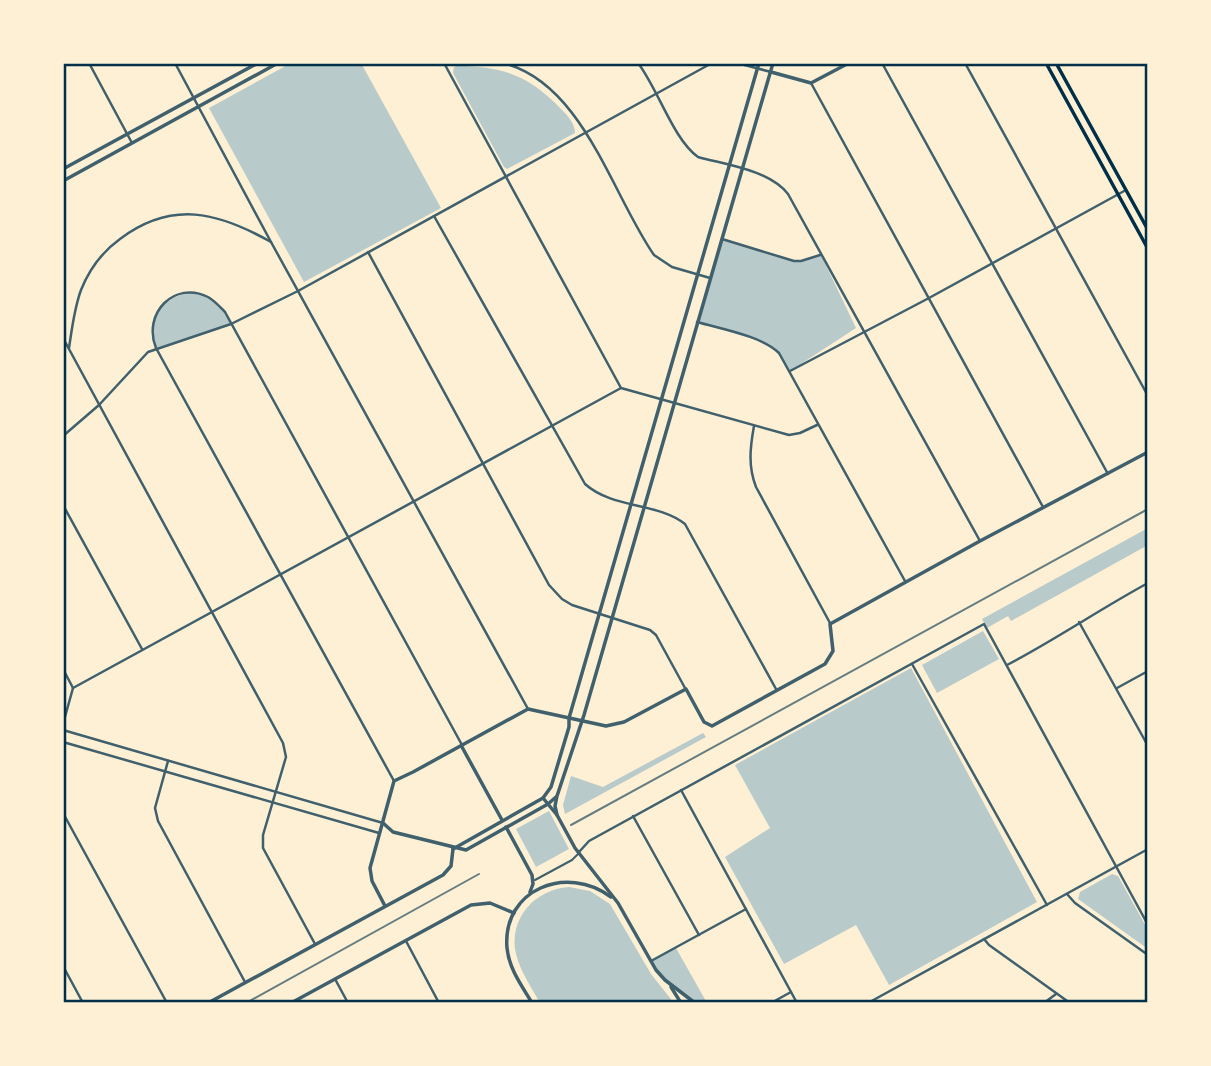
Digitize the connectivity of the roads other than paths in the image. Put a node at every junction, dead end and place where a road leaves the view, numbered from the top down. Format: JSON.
{"nodes":[{"id":1,"x":89,"y":63,"type":"edge"},
{"id":2,"x":175,"y":63,"type":"edge"},
{"id":3,"x":258,"y":63,"type":"edge"},
{"id":4,"x":278,"y":63,"type":"edge"},
{"id":5,"x":444,"y":63,"type":"edge"},
{"id":6,"x":503,"y":63,"type":"edge"},
{"id":7,"x":638,"y":63,"type":"edge"},
{"id":8,"x":712,"y":63,"type":"edge"},
{"id":9,"x":737,"y":63,"type":"edge"},
{"id":10,"x":773,"y":63,"type":"edge"},
{"id":11,"x":849,"y":63,"type":"edge"},
{"id":12,"x":882,"y":63,"type":"edge"},
{"id":13,"x":965,"y":63,"type":"edge"},
{"id":14,"x":1046,"y":63,"type":"edge"},
{"id":15,"x":1056,"y":63,"type":"edge"},
{"id":16,"x":758,"y":65,"type":"edge"},
{"id":17,"x":771,"y":72,"type":"junction"},
{"id":18,"x":811,"y":83,"type":"junction"},
{"id":19,"x":657,"y":93,"type":"junction"},
{"id":20,"x":193,"y":98,"type":"junction"},
{"id":21,"x":198,"y":106,"type":"junction"},
{"id":22,"x":585,"y":132,"type":"junction"},
{"id":23,"x":128,"y":134,"type":"junction"},
{"id":24,"x":132,"y":143,"type":"junction"},
{"id":25,"x":729,"y":165,"type":"junction"},
{"id":26,"x":742,"y":170,"type":"junction"},
{"id":27,"x":63,"y":171,"type":"edge"},
{"id":28,"x":505,"y":176,"type":"junction"},
{"id":29,"x":65,"y":180,"type":"edge"},
{"id":30,"x":1126,"y":190,"type":"junction"},
{"id":31,"x":1118,"y":194,"type":"junction"},
{"id":32,"x":434,"y":216,"type":"junction"},
{"id":33,"x":1056,"y":229,"type":"junction"},
{"id":34,"x":1148,"y":230,"type":"edge"},
{"id":35,"x":722,"y":239,"type":"junction"},
{"id":36,"x":271,"y":242,"type":"junction"},
{"id":37,"x":1148,"y":249,"type":"edge"},
{"id":38,"x":368,"y":252,"type":"junction"},
{"id":39,"x":821,"y":254,"type":"junction"},
{"id":40,"x":993,"y":264,"type":"junction"},
{"id":41,"x":698,"y":274,"type":"junction"},
{"id":42,"x":710,"y":278,"type":"junction"},
{"id":43,"x":298,"y":291,"type":"junction"},
{"id":44,"x":929,"y":298,"type":"junction"},
{"id":45,"x":697,"y":322,"type":"junction"},
{"id":46,"x":231,"y":324,"type":"junction"},
{"id":47,"x":864,"y":333,"type":"junction"},
{"id":48,"x":63,"y":338,"type":"edge"},
{"id":49,"x":156,"y":348,"type":"junction"},
{"id":50,"x":69,"y":349,"type":"junction"},
{"id":51,"x":790,"y":371,"type":"junction"},
{"id":52,"x":621,"y":388,"type":"junction"},
{"id":53,"x":1148,"y":396,"type":"edge"},
{"id":54,"x":662,"y":400,"type":"junction"},
{"id":55,"x":674,"y":403,"type":"junction"},
{"id":56,"x":99,"y":405,"type":"junction"},
{"id":57,"x":553,"y":425,"type":"junction"},
{"id":58,"x":817,"y":425,"type":"junction"},
{"id":59,"x":754,"y":426,"type":"junction"},
{"id":60,"x":63,"y":436,"type":"edge"},
{"id":61,"x":1148,"y":452,"type":"edge"},
{"id":62,"x":483,"y":463,"type":"junction"},
{"id":63,"x":1108,"y":474,"type":"junction"},
{"id":64,"x":415,"y":501,"type":"junction"},
{"id":65,"x":63,"y":505,"type":"edge"},
{"id":66,"x":631,"y":505,"type":"junction"},
{"id":67,"x":643,"y":508,"type":"junction"},
{"id":68,"x":1044,"y":508,"type":"junction"},
{"id":69,"x":349,"y":537,"type":"junction"},
{"id":70,"x":980,"y":541,"type":"junction"},
{"id":71,"x":282,"y":573,"type":"junction"},
{"id":72,"x":905,"y":581,"type":"junction"},
{"id":73,"x":1148,"y":583,"type":"edge"},
{"id":74,"x":212,"y":612,"type":"junction"},
{"id":75,"x":601,"y":613,"type":"junction"},
{"id":76,"x":611,"y":616,"type":"junction"},
{"id":77,"x":1079,"y":622,"type":"junction"},
{"id":78,"x":830,"y":624,"type":"junction"},
{"id":79,"x":142,"y":650,"type":"junction"},
{"id":80,"x":912,"y":664,"type":"junction"},
{"id":81,"x":1007,"y":666,"type":"junction"},
{"id":82,"x":63,"y":669,"type":"edge"},
{"id":83,"x":1148,"y":671,"type":"edge"},
{"id":84,"x":73,"y":688,"type":"junction"},
{"id":85,"x":686,"y":689,"type":"junction"},
{"id":86,"x":1116,"y":689,"type":"junction"},
{"id":87,"x":777,"y":690,"type":"junction"},
{"id":88,"x":528,"y":709,"type":"junction"},
{"id":89,"x":569,"y":718,"type":"junction"},
{"id":90,"x":581,"y":722,"type":"junction"},
{"id":91,"x":63,"y":724,"type":"edge"},
{"id":92,"x":63,"y":730,"type":"edge"},
{"id":93,"x":63,"y":742,"type":"edge"},
{"id":94,"x":462,"y":746,"type":"junction"},
{"id":95,"x":1148,"y":746,"type":"edge"},
{"id":96,"x":168,"y":761,"type":"junction"},
{"id":97,"x":165,"y":772,"type":"junction"},
{"id":98,"x":394,"y":781,"type":"junction"},
{"id":99,"x":681,"y":790,"type":"junction"},
{"id":100,"x":276,"y":793,"type":"junction"},
{"id":101,"x":557,"y":796,"type":"junction"},
{"id":102,"x":543,"y":798,"type":"junction"},
{"id":103,"x":273,"y":803,"type":"junction"},
{"id":104,"x":548,"y":804,"type":"junction"},
{"id":105,"x":63,"y":813,"type":"edge"},
{"id":106,"x":557,"y":815,"type":"junction"},
{"id":107,"x":633,"y":816,"type":"junction"},
{"id":108,"x":502,"y":820,"type":"junction"},
{"id":109,"x":383,"y":823,"type":"junction"},
{"id":110,"x":506,"y":827,"type":"junction"},
{"id":111,"x":393,"y":832,"type":"junction"},
{"id":112,"x":380,"y":834,"type":"junction"},
{"id":113,"x":453,"y":849,"type":"junction"},
{"id":114,"x":1148,"y":849,"type":"edge"},
{"id":115,"x":579,"y":853,"type":"junction"},
{"id":116,"x":1117,"y":866,"type":"junction"},
{"id":117,"x":533,"y":881,"type":"junction"},
{"id":118,"x":529,"y":894,"type":"junction"},
{"id":119,"x":1067,"y":894,"type":"junction"},
{"id":120,"x":618,"y":903,"type":"junction"},
{"id":121,"x":1047,"y":905,"type":"junction"},
{"id":122,"x":386,"y":906,"type":"junction"},
{"id":123,"x":746,"y":909,"type":"junction"},
{"id":124,"x":514,"y":913,"type":"junction"},
{"id":125,"x":1148,"y":925,"type":"edge"},
{"id":126,"x":699,"y":935,"type":"junction"},
{"id":127,"x":984,"y":939,"type":"junction"},
{"id":128,"x":406,"y":940,"type":"junction"},
{"id":129,"x":315,"y":944,"type":"junction"},
{"id":130,"x":1148,"y":956,"type":"edge"},
{"id":131,"x":651,"y":961,"type":"junction"},
{"id":132,"x":63,"y":966,"type":"edge"},
{"id":133,"x":335,"y":979,"type":"junction"},
{"id":134,"x":665,"y":980,"type":"junction"},
{"id":135,"x":246,"y":982,"type":"junction"},
{"id":136,"x":791,"y":992,"type":"junction"},
{"id":137,"x":1056,"y":994,"type":"junction"},
{"id":138,"x":83,"y":1003,"type":"edge"},
{"id":139,"x":167,"y":1003,"type":"edge"},
{"id":140,"x":208,"y":1003,"type":"edge"},
{"id":141,"x":291,"y":1003,"type":"edge"},
{"id":142,"x":348,"y":1003,"type":"edge"},
{"id":143,"x":439,"y":1003,"type":"edge"},
{"id":144,"x":532,"y":1003,"type":"edge"},
{"id":145,"x":681,"y":1003,"type":"edge"},
{"id":146,"x":695,"y":1003,"type":"edge"},
{"id":147,"x":771,"y":1003,"type":"edge"},
{"id":148,"x":797,"y":1003,"type":"edge"},
{"id":149,"x":868,"y":1003,"type":"edge"},
{"id":150,"x":1044,"y":1003,"type":"edge"},
{"id":151,"x":1070,"y":1003,"type":"edge"}],
"edges":[{"from":1,"to":23,"type":"street"},
{"from":2,"to":20,"type":"street"},
{"from":3,"to":20,"type":"street"},
{"from":4,"to":21,"type":"street"},
{"from":5,"to":28,"type":"street"},
{"from":6,"to":22,"type":"street"},
{"from":7,"to":19,"type":"street"},
{"from":8,"to":19,"type":"street"},
{"from":9,"to":16,"type":"street"},
{"from":10,"to":17,"type":"street"},
{"from":11,"to":18,"type":"street"},
{"from":12,"to":40,"type":"street"},
{"from":13,"to":33,"type":"street"},
{"from":14,"to":31,"type":"main road"},
{"from":15,"to":30,"type":"main road"},
{"from":16,"to":17,"type":"street"},
{"from":16,"to":25,"type":"street"},
{"from":17,"to":18,"type":"street"},
{"from":17,"to":26,"type":"street"},
{"from":18,"to":44,"type":"street"},
{"from":19,"to":22,"type":"street"},
{"from":19,"to":25,"type":"street"},
{"from":20,"to":21,"type":"street"},
{"from":20,"to":23,"type":"street"},
{"from":21,"to":24,"type":"street"},
{"from":21,"to":36,"type":"street"},
{"from":22,"to":28,"type":"street"},
{"from":22,"to":41,"type":"street"},
{"from":23,"to":24,"type":"street"},
{"from":23,"to":27,"type":"street"},
{"from":24,"to":29,"type":"street"},
{"from":25,"to":26,"type":"street"},
{"from":25,"to":41,"type":"street"},
{"from":26,"to":35,"type":"street"},
{"from":26,"to":39,"type":"street"},
{"from":27,"to":29,"type":"street"},
{"from":28,"to":32,"type":"street"},
{"from":28,"to":52,"type":"street"},
{"from":30,"to":31,"type":"street"},
{"from":30,"to":34,"type":"main road"},
{"from":31,"to":33,"type":"street"},
{"from":31,"to":37,"type":"main road"},
{"from":32,"to":38,"type":"street"},
{"from":32,"to":57,"type":"street"},
{"from":33,"to":40,"type":"street"},
{"from":33,"to":53,"type":"street"},
{"from":35,"to":39,"type":"street"},
{"from":35,"to":42,"type":"street"},
{"from":36,"to":43,"type":"street"},
{"from":36,"to":50,"type":"street"},
{"from":38,"to":43,"type":"street"},
{"from":38,"to":62,"type":"street"},
{"from":39,"to":47,"type":"street"},
{"from":40,"to":44,"type":"street"},
{"from":40,"to":63,"type":"street"},
{"from":41,"to":42,"type":"street"},
{"from":41,"to":54,"type":"street"},
{"from":42,"to":45,"type":"street"},
{"from":43,"to":46,"type":"street"},
{"from":43,"to":64,"type":"street"},
{"from":44,"to":47,"type":"street"},
{"from":44,"to":68,"type":"street"},
{"from":45,"to":51,"type":"street"},
{"from":45,"to":55,"type":"street"},
{"from":46,"to":49,"type":"street"},
{"from":46,"to":49,"type":"street"},
{"from":46,"to":69,"type":"street"},
{"from":47,"to":51,"type":"street"},
{"from":47,"to":70,"type":"street"},
{"from":48,"to":50,"type":"street"},
{"from":49,"to":56,"type":"street"},
{"from":49,"to":71,"type":"street"},
{"from":50,"to":56,"type":"street"},
{"from":51,"to":58,"type":"street"},
{"from":52,"to":54,"type":"street"},
{"from":52,"to":57,"type":"street"},
{"from":54,"to":55,"type":"street"},
{"from":54,"to":66,"type":"street"},
{"from":55,"to":59,"type":"street"},
{"from":55,"to":67,"type":"street"},
{"from":56,"to":60,"type":"street"},
{"from":56,"to":74,"type":"street"},
{"from":57,"to":62,"type":"street"},
{"from":57,"to":66,"type":"street"},
{"from":58,"to":59,"type":"street"},
{"from":58,"to":72,"type":"street"},
{"from":59,"to":78,"type":"street"},
{"from":61,"to":63,"type":"street"},
{"from":62,"to":64,"type":"street"},
{"from":62,"to":75,"type":"street"},
{"from":63,"to":68,"type":"street"},
{"from":64,"to":69,"type":"street"},
{"from":64,"to":88,"type":"street"},
{"from":65,"to":79,"type":"street"},
{"from":66,"to":67,"type":"street"},
{"from":66,"to":75,"type":"street"},
{"from":67,"to":76,"type":"street"},
{"from":67,"to":87,"type":"street"},
{"from":68,"to":70,"type":"street"},
{"from":69,"to":71,"type":"street"},
{"from":69,"to":94,"type":"street"},
{"from":70,"to":72,"type":"street"},
{"from":71,"to":74,"type":"street"},
{"from":71,"to":98,"type":"street"},
{"from":72,"to":78,"type":"street"},
{"from":73,"to":77,"type":"street"},
{"from":74,"to":79,"type":"street"},
{"from":74,"to":100,"type":"street"},
{"from":75,"to":76,"type":"street"},
{"from":75,"to":89,"type":"street"},
{"from":76,"to":85,"type":"street"},
{"from":76,"to":90,"type":"street"},
{"from":77,"to":81,"type":"street"},
{"from":77,"to":86,"type":"street"},
{"from":78,"to":87,"type":"street"},
{"from":79,"to":84,"type":"street"},
{"from":80,"to":81,"type":"street"},
{"from":80,"to":99,"type":"street"},
{"from":80,"to":121,"type":"street"},
{"from":81,"to":116,"type":"street"},
{"from":82,"to":84,"type":"street"},
{"from":83,"to":86,"type":"street"},
{"from":84,"to":91,"type":"street"},
{"from":85,"to":87,"type":"street"},
{"from":85,"to":90,"type":"street"},
{"from":86,"to":95,"type":"street"},
{"from":88,"to":89,"type":"street"},
{"from":88,"to":94,"type":"street"},
{"from":89,"to":90,"type":"street"},
{"from":89,"to":102,"type":"street"},
{"from":90,"to":101,"type":"street"},
{"from":92,"to":96,"type":"street"},
{"from":93,"to":97,"type":"street"},
{"from":94,"to":98,"type":"street"},
{"from":94,"to":108,"type":"street"},
{"from":96,"to":97,"type":"street"},
{"from":96,"to":100,"type":"street"},
{"from":97,"to":103,"type":"street"},
{"from":97,"to":135,"type":"street"},
{"from":98,"to":109,"type":"street"},
{"from":99,"to":107,"type":"street"},
{"from":99,"to":123,"type":"street"},
{"from":100,"to":103,"type":"street"},
{"from":100,"to":109,"type":"street"},
{"from":101,"to":104,"type":"street"},
{"from":101,"to":106,"type":"street"},
{"from":102,"to":104,"type":"street"},
{"from":102,"to":108,"type":"street"},
{"from":103,"to":112,"type":"street"},
{"from":103,"to":129,"type":"street"},
{"from":104,"to":106,"type":"street"},
{"from":104,"to":110,"type":"street"},
{"from":105,"to":139,"type":"street"},
{"from":106,"to":115,"type":"street"},
{"from":107,"to":115,"type":"street"},
{"from":107,"to":126,"type":"street"},
{"from":108,"to":110,"type":"street"},
{"from":108,"to":113,"type":"street"},
{"from":109,"to":111,"type":"street"},
{"from":109,"to":112,"type":"street"},
{"from":110,"to":113,"type":"street"},
{"from":110,"to":117,"type":"street"},
{"from":111,"to":112,"type":"street"},
{"from":111,"to":113,"type":"street"},
{"from":112,"to":122,"type":"street"},
{"from":113,"to":122,"type":"street"},
{"from":114,"to":116,"type":"street"},
{"from":115,"to":117,"type":"lane"},
{"from":115,"to":120,"type":"street"},
{"from":116,"to":119,"type":"street"},
{"from":116,"to":125,"type":"street"},
{"from":117,"to":118,"type":"street"},
{"from":118,"to":120,"type":"street"},
{"from":118,"to":124,"type":"street"},
{"from":119,"to":121,"type":"street"},
{"from":119,"to":130,"type":"street"},
{"from":120,"to":131,"type":"street"},
{"from":121,"to":127,"type":"street"},
{"from":122,"to":129,"type":"street"},
{"from":123,"to":126,"type":"street"},
{"from":123,"to":136,"type":"street"},
{"from":124,"to":128,"type":"street"},
{"from":124,"to":144,"type":"street"},
{"from":126,"to":131,"type":"street"},
{"from":127,"to":137,"type":"street"},
{"from":127,"to":149,"type":"street"},
{"from":128,"to":133,"type":"street"},
{"from":128,"to":143,"type":"street"},
{"from":129,"to":135,"type":"street"},
{"from":131,"to":134,"type":"street"},
{"from":132,"to":138,"type":"street"},
{"from":133,"to":141,"type":"street"},
{"from":133,"to":142,"type":"street"},
{"from":134,"to":145,"type":"street"},
{"from":134,"to":146,"type":"street"},
{"from":135,"to":140,"type":"street"},
{"from":136,"to":147,"type":"street"},
{"from":136,"to":148,"type":"street"},
{"from":137,"to":150,"type":"street"},
{"from":137,"to":151,"type":"street"}]}
